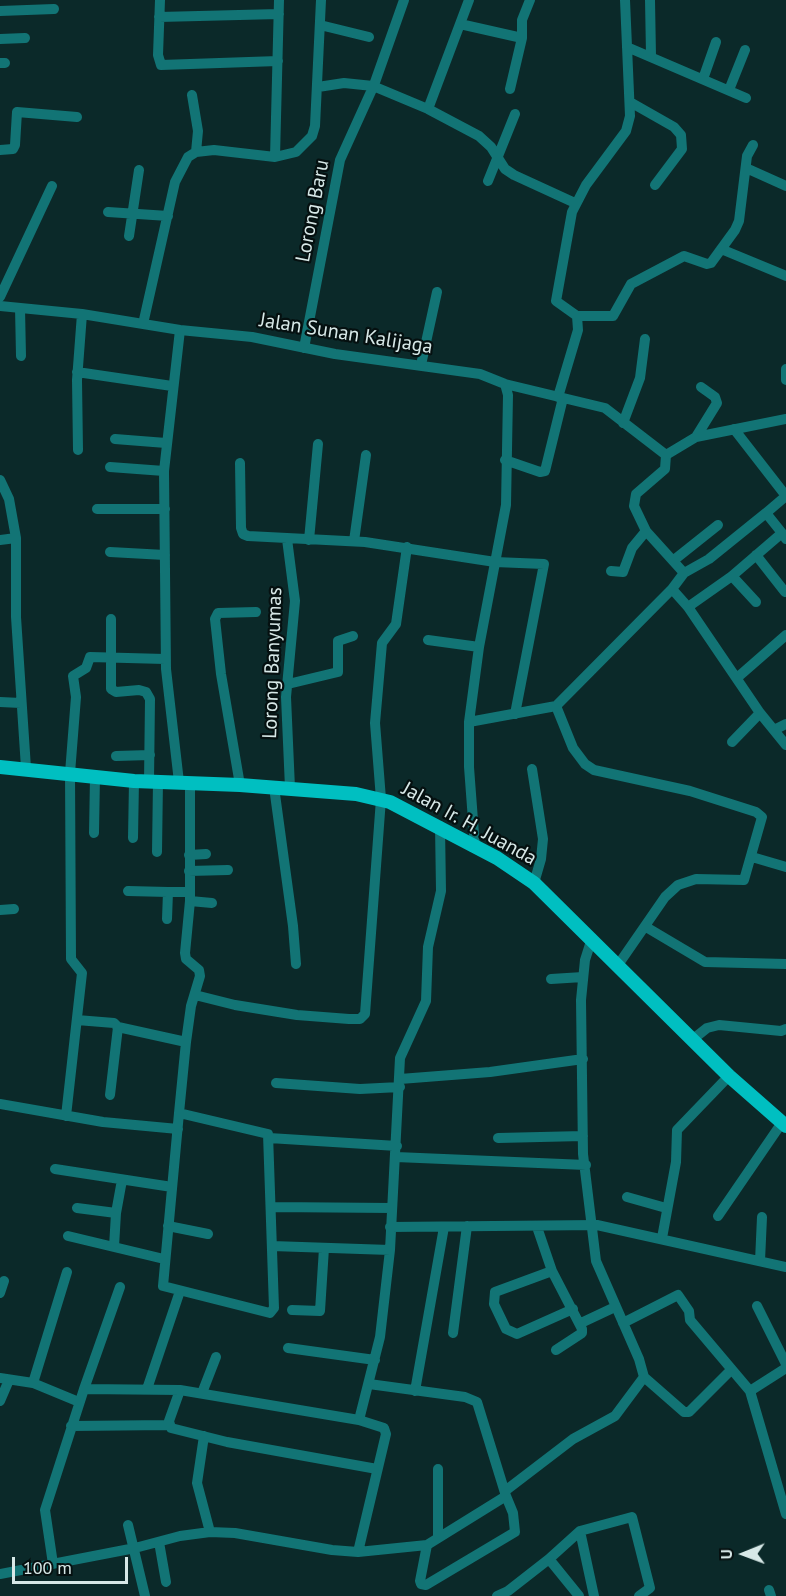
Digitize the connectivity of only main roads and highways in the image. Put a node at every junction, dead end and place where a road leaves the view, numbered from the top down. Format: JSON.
{"nodes":[{"id":1,"x":0,"y":768,"type":"edge"},
{"id":2,"x":784,"y":1125,"type":"edge"}],
"edges":[{"from":1,"to":2,"type":"main road","name":"Jalan Ir. H. Juanda"}]}
